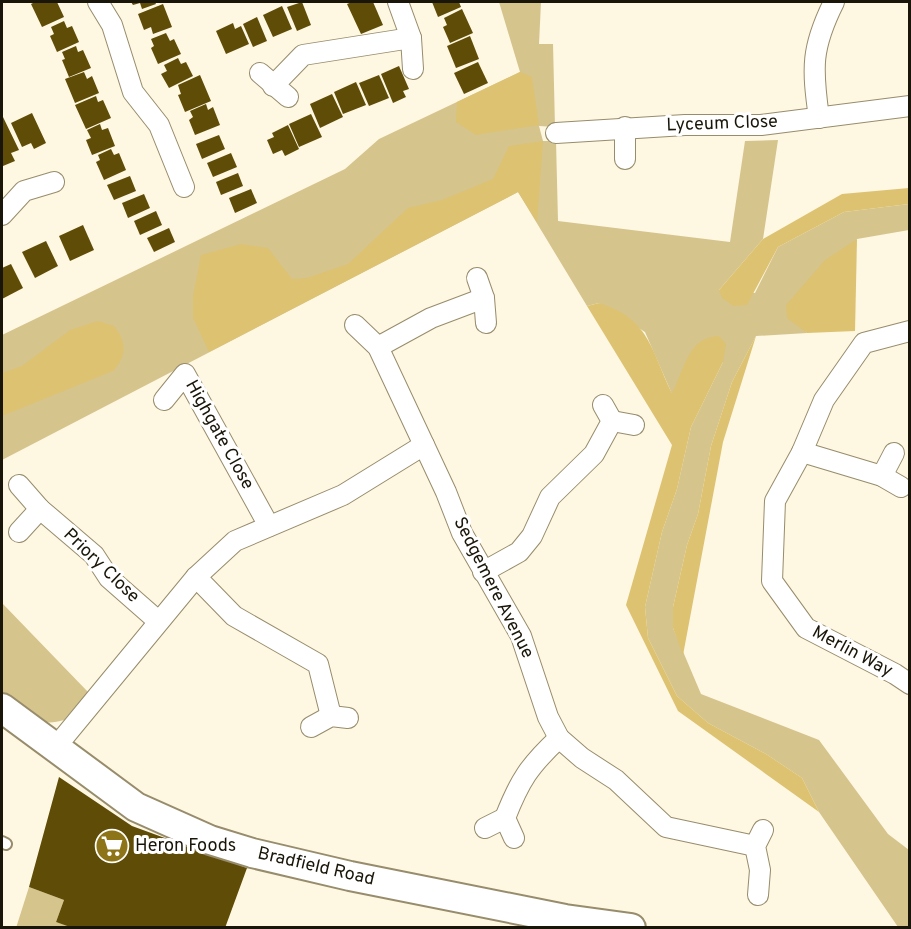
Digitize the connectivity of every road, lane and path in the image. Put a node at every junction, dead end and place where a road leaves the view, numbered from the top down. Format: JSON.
{"nodes":[{"id":1,"x":98,"y":2,"type":"edge"},
{"id":2,"x":398,"y":2,"type":"edge"},
{"id":3,"x":834,"y":2,"type":"edge"},
{"id":4,"x":411,"y":38,"type":"junction"},
{"id":5,"x":413,"y":69,"type":"dead end"},
{"id":6,"x":274,"y":86,"type":"dead end"},
{"id":7,"x":909,"y":106,"type":"edge"},
{"id":8,"x":819,"y":118,"type":"junction"},
{"id":9,"x":625,"y":127,"type":"junction"},
{"id":10,"x":556,"y":133,"type":"dead end"},
{"id":11,"x":625,"y":159,"type":"dead end"},
{"id":12,"x":54,"y":182,"type":"dead end"},
{"id":13,"x":184,"y":187,"type":"dead end"},
{"id":14,"x":2,"y":215,"type":"edge"},
{"id":15,"x":477,"y":278,"type":"dead end"},
{"id":16,"x":484,"y":298,"type":"junction"},
{"id":17,"x":486,"y":323,"type":"dead end"},
{"id":18,"x":355,"y":326,"type":"dead end"},
{"id":19,"x":909,"y":332,"type":"edge"},
{"id":20,"x":378,"y":347,"type":"junction"},
{"id":21,"x":164,"y":400,"type":"dead end"},
{"id":22,"x":634,"y":425,"type":"dead end"},
{"id":23,"x":424,"y":445,"type":"junction"},
{"id":24,"x":802,"y":452,"type":"junction"},
{"id":25,"x":894,"y":453,"type":"dead end"},
{"id":26,"x":882,"y":476,"type":"junction"},
{"id":27,"x":20,"y":485,"type":"dead end"},
{"id":28,"x":901,"y":487,"type":"dead end"},
{"id":29,"x":40,"y":510,"type":"junction"},
{"id":30,"x":269,"y":526,"type":"junction"},
{"id":31,"x":19,"y":532,"type":"dead end"},
{"id":32,"x":483,"y":572,"type":"junction"},
{"id":33,"x":196,"y":577,"type":"junction"},
{"id":34,"x":158,"y":621,"type":"junction"},
{"id":35,"x":909,"y":684,"type":"edge"},
{"id":36,"x":2,"y":708,"type":"edge"},
{"id":37,"x":311,"y":727,"type":"dead end"},
{"id":38,"x":560,"y":738,"type":"junction"},
{"id":39,"x":55,"y":748,"type":"junction"},
{"id":40,"x":505,"y":818,"type":"junction"},
{"id":41,"x":485,"y":828,"type":"dead end"},
{"id":42,"x":514,"y":838,"type":"dead end"},
{"id":43,"x":758,"y":895,"type":"dead end"},
{"id":44,"x":631,"y":927,"type":"edge"}],
"edges":[{"from":1,"to":13,"type":"street"},
{"from":2,"to":4,"type":"street"},
{"from":3,"to":8,"type":"street"},
{"from":4,"to":5,"type":"street"},
{"from":4,"to":6,"type":"street"},
{"from":7,"to":8,"type":"street","name":"Lyceum Close"},
{"from":8,"to":9,"type":"street","name":"Lyceum Close"},
{"from":9,"to":10,"type":"street","name":"Lyceum Close"},
{"from":9,"to":11,"type":"street"},
{"from":12,"to":14,"type":"street"},
{"from":15,"to":16,"type":"street"},
{"from":16,"to":17,"type":"street"},
{"from":16,"to":20,"type":"street"},
{"from":18,"to":20,"type":"street"},
{"from":19,"to":24,"type":"street","name":"Merlin Way"},
{"from":20,"to":23,"type":"street","name":"Sedgemere Avenue"},
{"from":21,"to":30,"type":"street","name":"Highgate Close"},
{"from":22,"to":32,"type":"street"},
{"from":23,"to":30,"type":"street"},
{"from":23,"to":32,"type":"street","name":"Sedgemere Avenue"},
{"from":24,"to":26,"type":"street"},
{"from":24,"to":35,"type":"street","name":"Merlin Way"},
{"from":25,"to":26,"type":"street"},
{"from":26,"to":28,"type":"street"},
{"from":27,"to":29,"type":"street","name":"Priory Close"},
{"from":29,"to":31,"type":"street"},
{"from":29,"to":34,"type":"street","name":"Priory Close"},
{"from":30,"to":33,"type":"street"},
{"from":32,"to":38,"type":"street","name":"Sedgemere Avenue"},
{"from":33,"to":34,"type":"street"},
{"from":33,"to":37,"type":"street"},
{"from":34,"to":39,"type":"street"},
{"from":36,"to":39,"type":"main road","name":"Bradfield Road"},
{"from":38,"to":40,"type":"street"},
{"from":38,"to":43,"type":"street","name":"Sedgemere Avenue"},
{"from":39,"to":44,"type":"main road","name":"Bradfield Road"},
{"from":40,"to":41,"type":"street"},
{"from":40,"to":42,"type":"street"}]}
